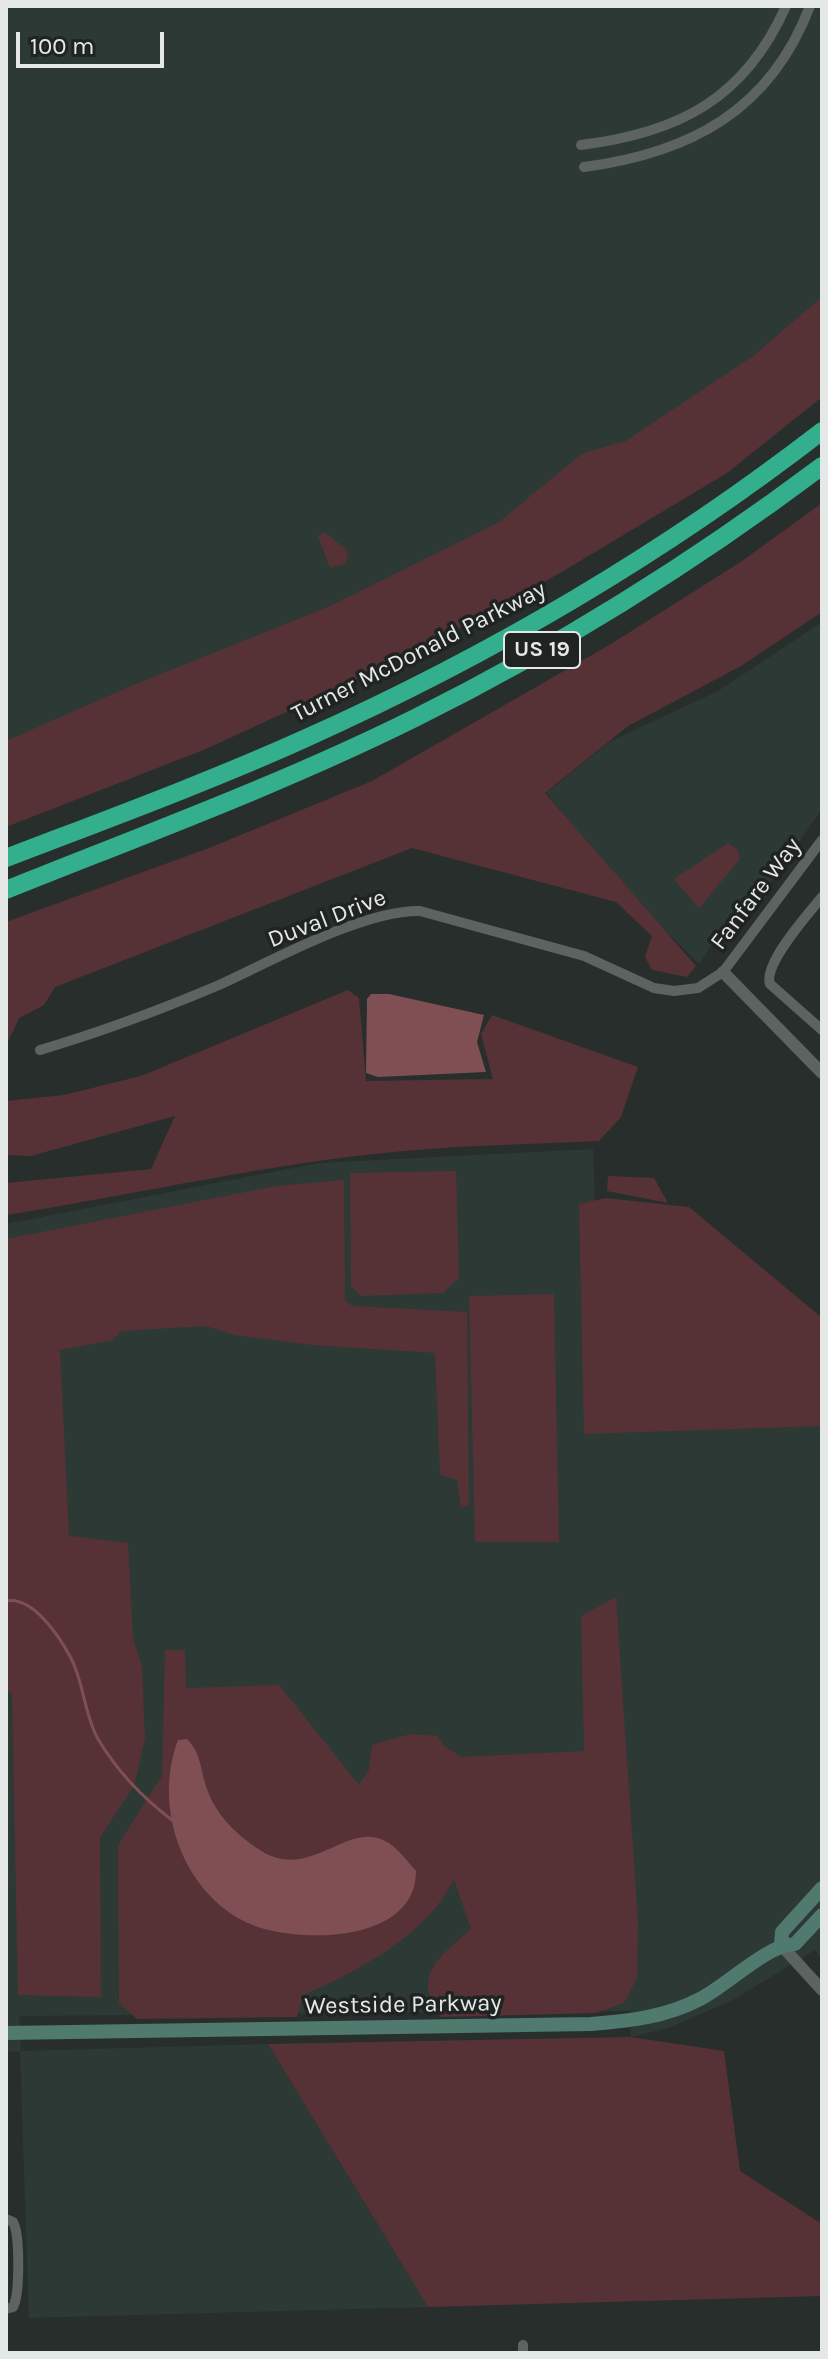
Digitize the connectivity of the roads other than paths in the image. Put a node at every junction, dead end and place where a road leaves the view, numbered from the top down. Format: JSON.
{"nodes":[{"id":1,"x":786,"y":6,"type":"edge"},
{"id":2,"x":810,"y":6,"type":"edge"},
{"id":3,"x":581,"y":145,"type":"dead end"},
{"id":4,"x":584,"y":167,"type":"dead end"},
{"id":5,"x":822,"y":431,"type":"edge"},
{"id":6,"x":822,"y":466,"type":"edge"},
{"id":7,"x":822,"y":840,"type":"edge"},
{"id":8,"x":6,"y":858,"type":"edge"},
{"id":9,"x":6,"y":890,"type":"edge"},
{"id":10,"x":822,"y":897,"type":"edge"},
{"id":11,"x":723,"y":972,"type":"junction"},
{"id":12,"x":822,"y":1030,"type":"edge"},
{"id":13,"x":40,"y":1050,"type":"dead end"},
{"id":14,"x":822,"y":1073,"type":"edge"},
{"id":15,"x":822,"y":1888,"type":"edge"},
{"id":16,"x":822,"y":1915,"type":"edge"},
{"id":17,"x":781,"y":1945,"type":"junction"},
{"id":18,"x":822,"y":1990,"type":"edge"},
{"id":19,"x":6,"y":2033,"type":"edge"},
{"id":20,"x":6,"y":2219,"type":"edge"},
{"id":21,"x":6,"y":2309,"type":"edge"}],
"edges":[{"from":1,"to":3,"type":"street"},
{"from":2,"to":4,"type":"street"},
{"from":5,"to":8,"type":"highway","name":"Turner McDonald Parkway","number":"US 19"},
{"from":6,"to":9,"type":"highway","number":"US 19"},
{"from":7,"to":11,"type":"street","name":"Fanfare Way"},
{"from":10,"to":12,"type":"street"},
{"from":11,"to":13,"type":"street","name":"Duval Drive"},
{"from":11,"to":14,"type":"street"},
{"from":15,"to":17,"type":"main road","name":"Westside Parkway"},
{"from":16,"to":17,"type":"main road","name":"Westside Parkway"},
{"from":17,"to":18,"type":"street"},
{"from":17,"to":19,"type":"main road","name":"Westside Parkway"},
{"from":20,"to":21,"type":"street"}]}
